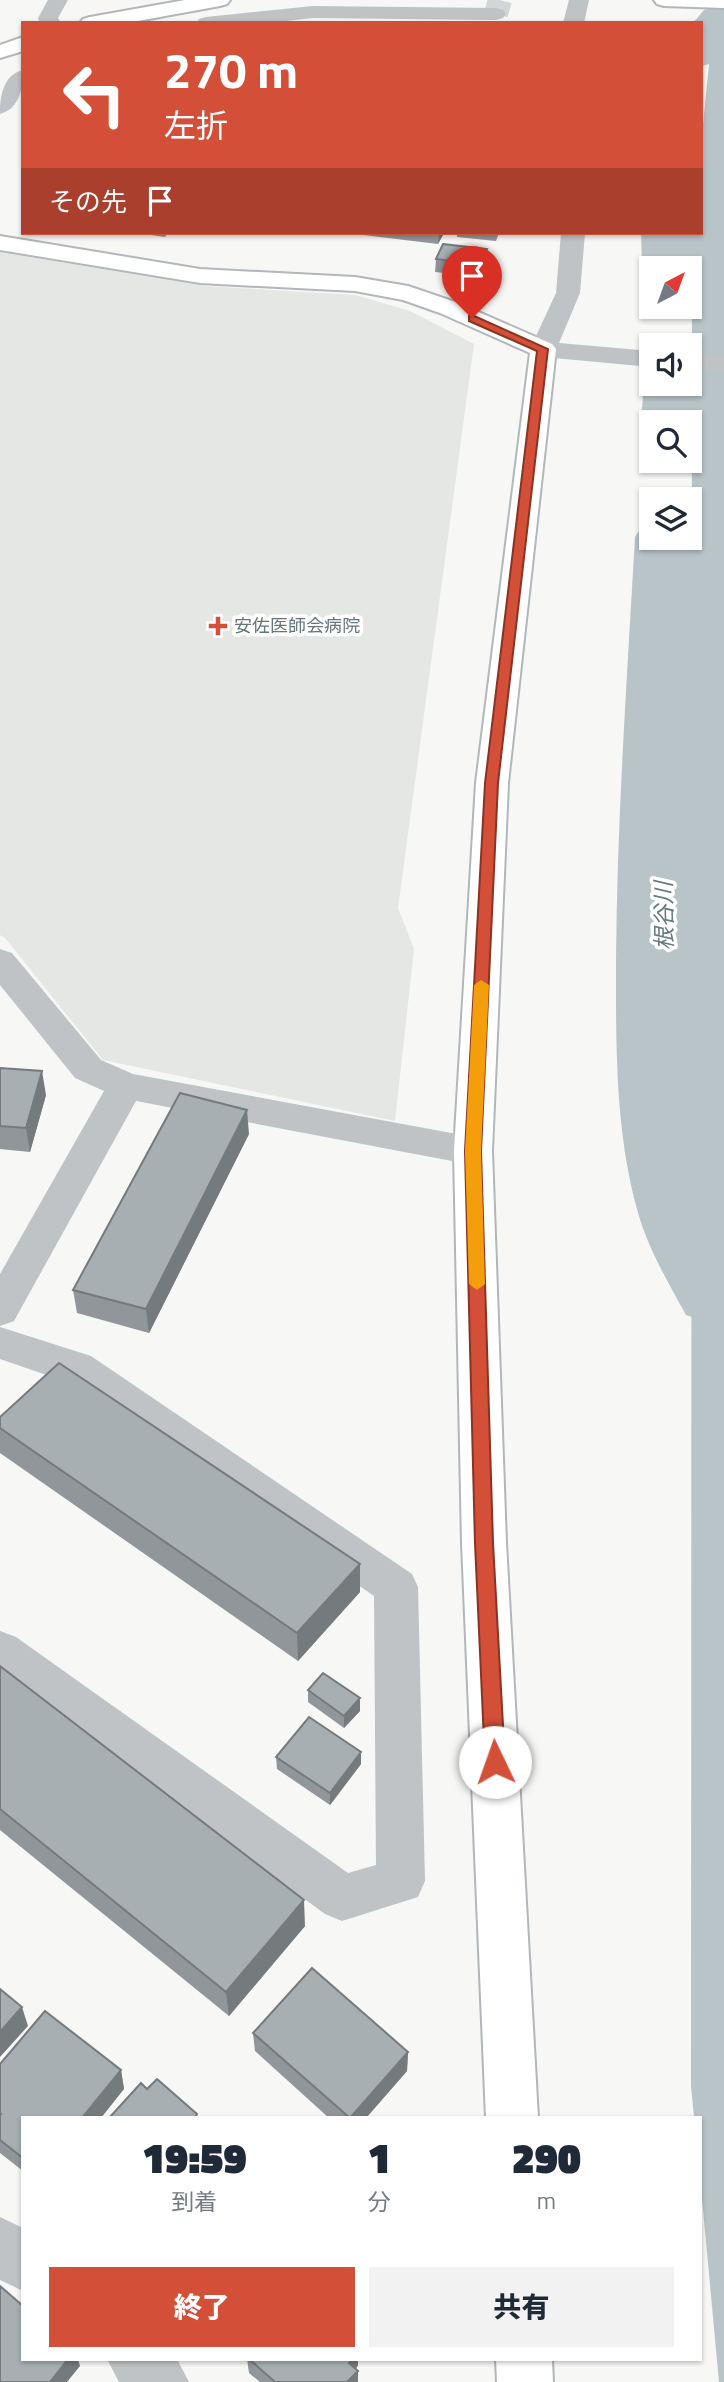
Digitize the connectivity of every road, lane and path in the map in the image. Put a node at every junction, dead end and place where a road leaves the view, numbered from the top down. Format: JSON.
{"nodes":[{"id":1,"x":58,"y":0,"type":"edge"},
{"id":2,"x":220,"y":0,"type":"edge"},
{"id":3,"x":580,"y":0,"type":"edge"},
{"id":4,"x":663,"y":0,"type":"edge"},
{"id":5,"x":724,"y":2,"type":"edge"},
{"id":6,"x":496,"y":15,"type":"dead end"},
{"id":7,"x":50,"y":21,"type":"edge"},
{"id":8,"x":101,"y":21,"type":"edge"},
{"id":9,"x":225,"y":21,"type":"edge"},
{"id":10,"x":574,"y":21,"type":"edge"},
{"id":11,"x":582,"y":21,"type":"edge"},
{"id":12,"x":21,"y":44,"type":"edge"},
{"id":13,"x":0,"y":52,"type":"edge"},
{"id":14,"x":0,"y":58,"type":"edge"},
{"id":15,"x":21,"y":62,"type":"edge"},
{"id":16,"x":21,"y":79,"type":"edge"},
{"id":17,"x":0,"y":107,"type":"edge"},
{"id":18,"x":550,"y":235,"type":"edge"},
{"id":19,"x":573,"y":235,"type":"edge"},
{"id":20,"x":0,"y":243,"type":"edge"},
{"id":21,"x":543,"y":349,"type":"junction"},
{"id":22,"x":639,"y":358,"type":"edge"},
{"id":23,"x":702,"y":363,"type":"edge"},
{"id":24,"x":724,"y":364,"type":"edge"},
{"id":25,"x":0,"y":961,"type":"edge"},
{"id":26,"x":126,"y":1086,"type":"junction"},
{"id":27,"x":473,"y":1151,"type":"junction"},
{"id":28,"x":0,"y":1310,"type":"edge"},
{"id":29,"x":0,"y":1343,"type":"edge"},
{"id":30,"x":0,"y":1651,"type":"edge"},
{"id":31,"x":512,"y":2116,"type":"edge"},
{"id":32,"x":0,"y":2244,"type":"edge"},
{"id":33,"x":21,"y":2261,"type":"edge"},
{"id":34,"x":137,"y":2361,"type":"edge"},
{"id":35,"x":524,"y":2361,"type":"edge"},
{"id":36,"x":161,"y":2382,"type":"edge"},
{"id":37,"x":525,"y":2382,"type":"edge"}],
"edges":[{"from":1,"to":7,"type":"street"},
{"from":2,"to":8,"type":"street"},
{"from":3,"to":10,"type":"street"},
{"from":3,"to":11,"type":"street"},
{"from":4,"to":5,"type":"street"},
{"from":6,"to":9,"type":"street"},
{"from":12,"to":13,"type":"street"},
{"from":14,"to":15,"type":"street"},
{"from":16,"to":17,"type":"street"},
{"from":18,"to":21,"type":"street"},
{"from":19,"to":21,"type":"street"},
{"from":20,"to":21,"type":"street"},
{"from":21,"to":22,"type":"street"},
{"from":21,"to":27,"type":"street"},
{"from":23,"to":24,"type":"street"},
{"from":25,"to":26,"type":"street"},
{"from":26,"to":27,"type":"street"},
{"from":26,"to":28,"type":"street"},
{"from":27,"to":31,"type":"street"},
{"from":29,"to":30,"type":"street"},
{"from":32,"to":33,"type":"street"},
{"from":34,"to":36,"type":"street"},
{"from":35,"to":37,"type":"street"}]}
